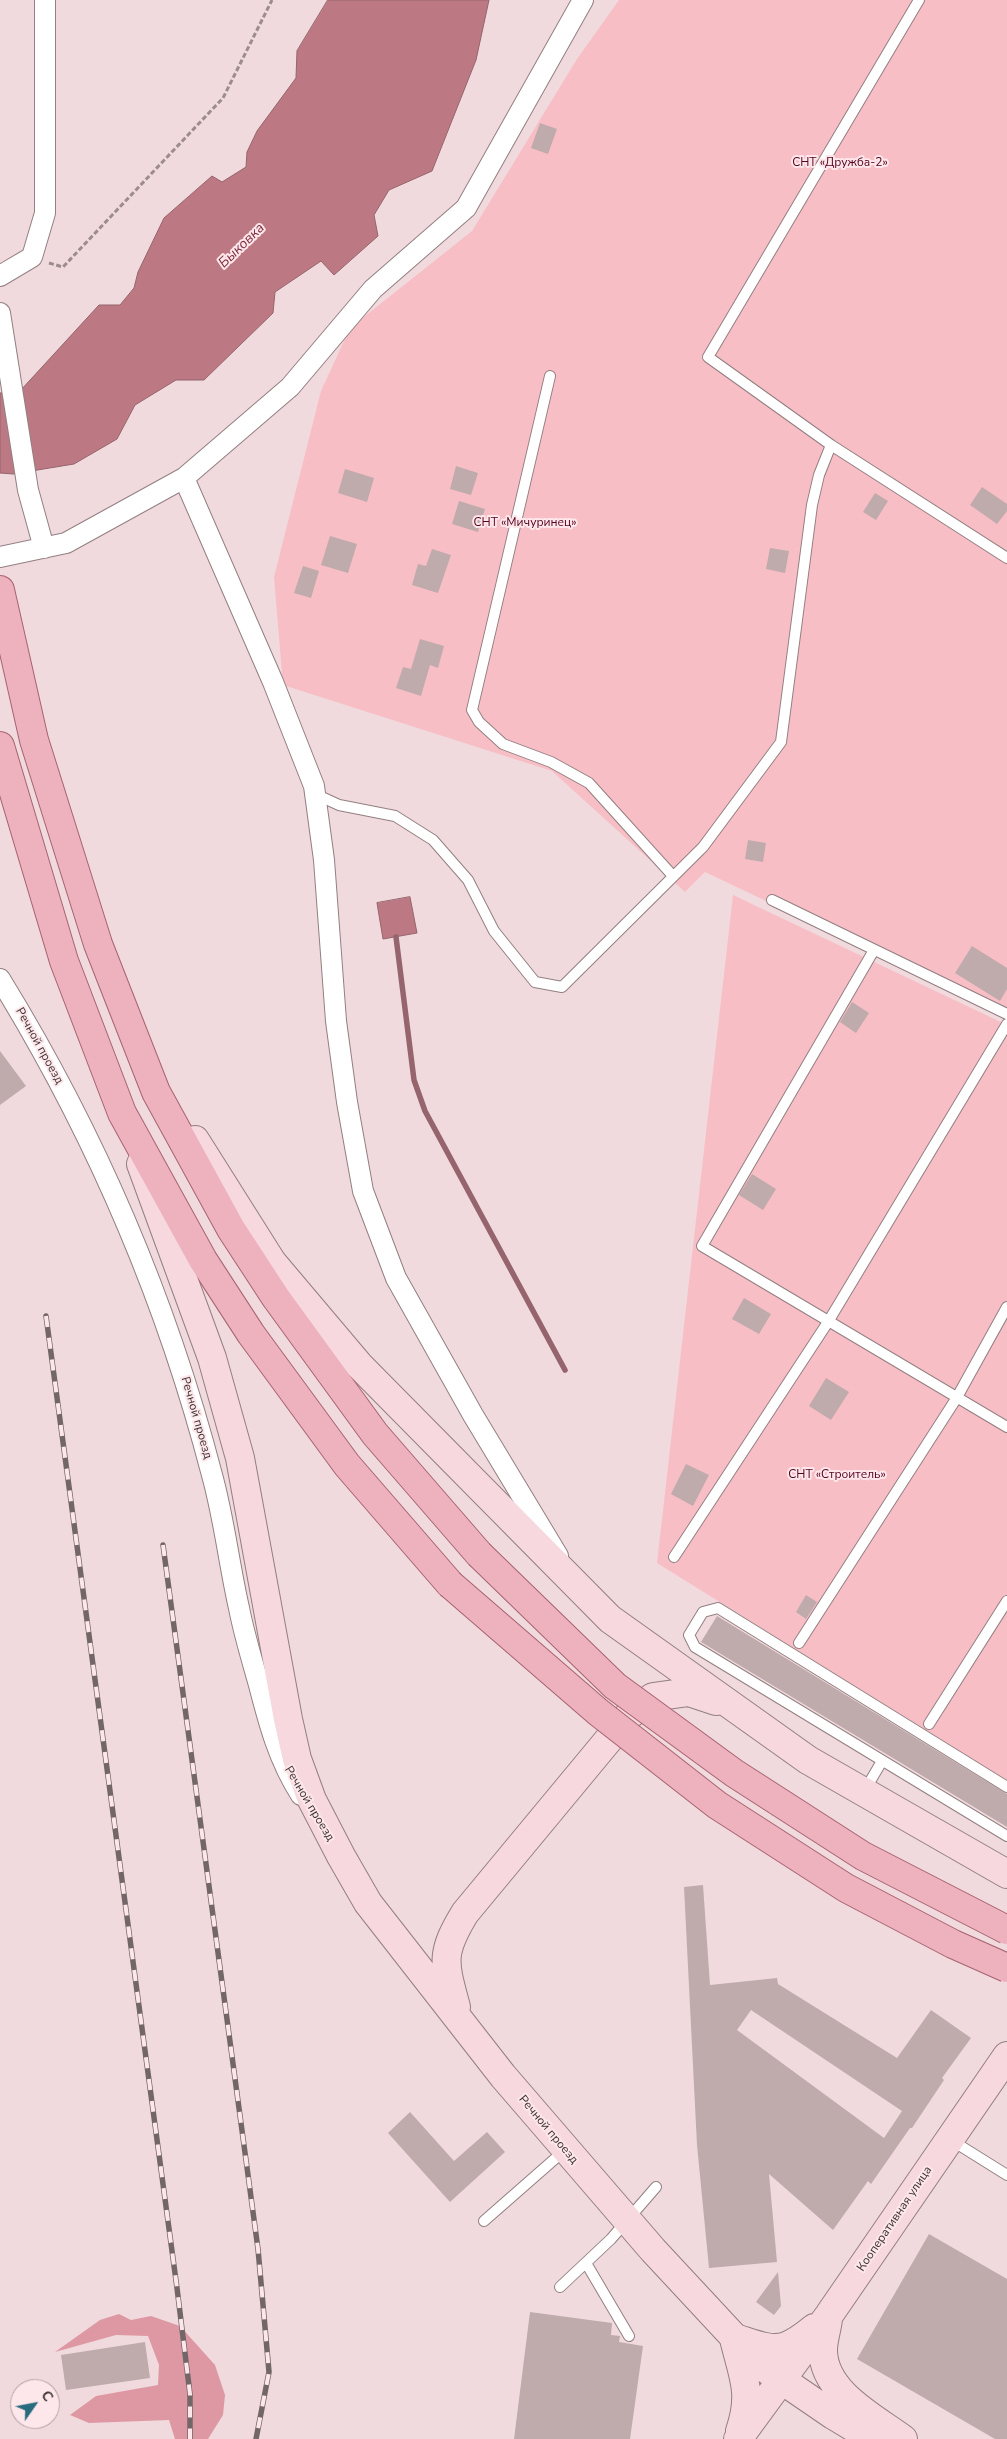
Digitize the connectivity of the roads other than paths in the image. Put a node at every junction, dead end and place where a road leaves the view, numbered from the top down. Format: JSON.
{"nodes":[{"id":1,"x":45,"y":0,"type":"edge"},
{"id":2,"x":583,"y":0,"type":"edge"},
{"id":3,"x":919,"y":0,"type":"edge"},
{"id":4,"x":0,"y":276,"type":"edge"},
{"id":5,"x":0,"y":313,"type":"edge"},
{"id":6,"x":550,"y":376,"type":"dead end"},
{"id":7,"x":831,"y":444,"type":"junction"},
{"id":8,"x":184,"y":478,"type":"junction"},
{"id":9,"x":44,"y":548,"type":"junction"},
{"id":10,"x":0,"y":557,"type":"edge"},
{"id":11,"x":1007,"y":558,"type":"edge"},
{"id":12,"x":0,"y":590,"type":"edge"},
{"id":13,"x":0,"y":747,"type":"edge"},
{"id":14,"x":315,"y":794,"type":"junction"},
{"id":15,"x":674,"y":876,"type":"junction"},
{"id":16,"x":772,"y":900,"type":"dead end"},
{"id":17,"x":874,"y":950,"type":"junction"},
{"id":18,"x":0,"y":979,"type":"edge"},
{"id":19,"x":1007,"y":1014,"type":"edge"},
{"id":20,"x":1007,"y":1024,"type":"edge"},
{"id":21,"x":143,"y":1058,"type":"junction"},
{"id":22,"x":122,"y":1114,"type":"junction"},
{"id":23,"x":1007,"y":1307,"type":"edge"},
{"id":24,"x":828,"y":1322,"type":"junction"},
{"id":25,"x":956,"y":1399,"type":"junction"},
{"id":26,"x":1007,"y":1428,"type":"edge"},
{"id":27,"x":674,"y":1557,"type":"dead end"},
{"id":28,"x":573,"y":1581,"type":"junction"},
{"id":29,"x":1007,"y":1601,"type":"edge"},
{"id":30,"x":799,"y":1642,"type":"dead end"},
{"id":31,"x":730,"y":1705,"type":"junction"},
{"id":32,"x":929,"y":1724,"type":"dead end"},
{"id":33,"x":882,"y":1761,"type":"junction"},
{"id":34,"x":1007,"y":1787,"type":"edge"},
{"id":35,"x":864,"y":1792,"type":"junction"},
{"id":36,"x":1007,"y":1836,"type":"edge"},
{"id":37,"x":340,"y":1856,"type":"junction"},
{"id":38,"x":1007,"y":1874,"type":"edge"},
{"id":39,"x":1007,"y":1930,"type":"edge"},
{"id":40,"x":1007,"y":1968,"type":"edge"},
{"id":41,"x":460,"y":2020,"type":"junction"},
{"id":42,"x":1007,"y":2056,"type":"edge"},
{"id":43,"x":950,"y":2140,"type":"junction"},
{"id":44,"x":565,"y":2150,"type":"junction"},
{"id":45,"x":1007,"y":2175,"type":"edge"},
{"id":46,"x":656,"y":2187,"type":"dead end"},
{"id":47,"x":628,"y":2220,"type":"junction"},
{"id":48,"x":484,"y":2221,"type":"dead end"},
{"id":49,"x":586,"y":2263,"type":"junction"},
{"id":50,"x":560,"y":2287,"type":"dead end"},
{"id":51,"x":829,"y":2315,"type":"junction"},
{"id":52,"x":629,"y":2336,"type":"dead end"},
{"id":53,"x":734,"y":2338,"type":"junction"},
{"id":54,"x":781,"y":2382,"type":"junction"},
{"id":55,"x":738,"y":2439,"type":"edge"},
{"id":56,"x":874,"y":2439,"type":"edge"},
{"id":57,"x":903,"y":2439,"type":"edge"}],
"edges":[{"from":1,"to":4,"type":"street"},
{"from":2,"to":8,"type":"street"},
{"from":3,"to":7,"type":"lane"},
{"from":5,"to":9,"type":"street"},
{"from":6,"to":15,"type":"lane"},
{"from":7,"to":11,"type":"lane"},
{"from":7,"to":15,"type":"lane"},
{"from":8,"to":9,"type":"street"},
{"from":8,"to":14,"type":"street"},
{"from":9,"to":10,"type":"street"},
{"from":12,"to":21,"type":"main road"},
{"from":13,"to":22,"type":"main road"},
{"from":14,"to":15,"type":"lane"},
{"from":14,"to":28,"type":"street"},
{"from":16,"to":17,"type":"lane"},
{"from":17,"to":19,"type":"lane"},
{"from":17,"to":24,"type":"lane"},
{"from":18,"to":37,"type":"street","name":"Речной проезд"},
{"from":20,"to":24,"type":"lane"},
{"from":21,"to":28,"type":"main road"},
{"from":21,"to":39,"type":"main road","bridge":true},
{"from":22,"to":37,"type":"main road"},
{"from":22,"to":40,"type":"main road","bridge":true},
{"from":23,"to":25,"type":"lane"},
{"from":24,"to":25,"type":"lane"},
{"from":24,"to":27,"type":"lane"},
{"from":25,"to":26,"type":"lane"},
{"from":25,"to":30,"type":"lane"},
{"from":28,"to":31,"type":"main road"},
{"from":29,"to":32,"type":"lane"},
{"from":31,"to":35,"type":"main road"},
{"from":31,"to":41,"type":"main road"},
{"from":33,"to":34,"type":"lane"},
{"from":33,"to":35,"type":"lane"},
{"from":33,"to":36,"type":"lane"},
{"from":35,"to":38,"type":"main road"},
{"from":37,"to":41,"type":"main road","name":"Речной проезд"},
{"from":41,"to":44,"type":"main road","name":"Речной проезд"},
{"from":42,"to":43,"type":"main road","name":"Кооперативная улица"},
{"from":43,"to":45,"type":"lane"},
{"from":43,"to":51,"type":"main road","name":"Кооперативная улица"},
{"from":44,"to":47,"type":"main road","name":"Речной проезд"},
{"from":44,"to":48,"type":"lane"},
{"from":46,"to":47,"type":"lane"},
{"from":47,"to":49,"type":"lane"},
{"from":47,"to":53,"type":"main road","name":"Речной проезд"},
{"from":49,"to":50,"type":"lane"},
{"from":49,"to":52,"type":"lane"},
{"from":51,"to":53,"type":"main road"},
{"from":51,"to":54,"type":"main road","name":"Кооперативная улица"},
{"from":51,"to":57,"type":"main road"},
{"from":53,"to":54,"type":"main road","name":"Речной проезд"},
{"from":53,"to":55,"type":"main road"},
{"from":54,"to":55,"type":"main road","name":"Кооперативная улица"},
{"from":54,"to":56,"type":"main road","name":"Речной проезд"}]}
